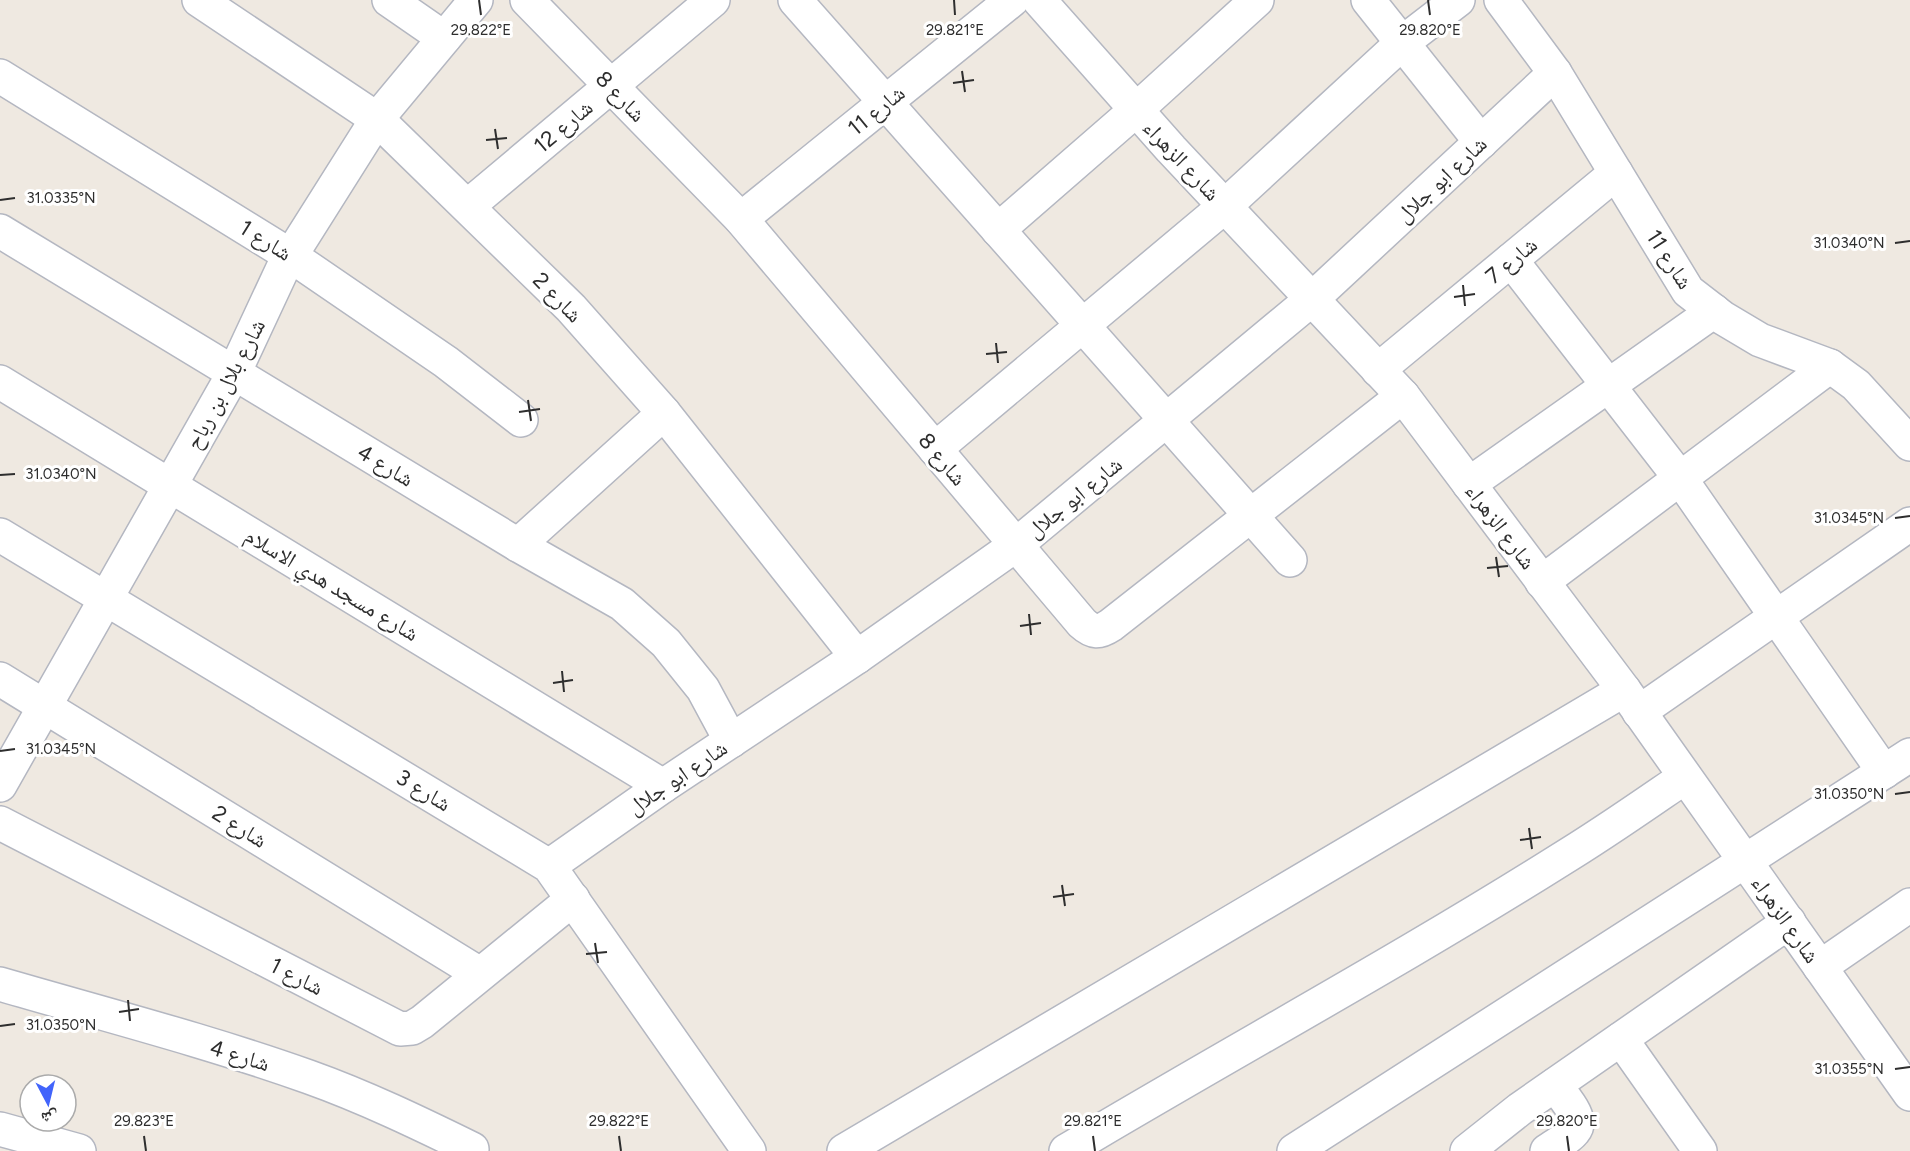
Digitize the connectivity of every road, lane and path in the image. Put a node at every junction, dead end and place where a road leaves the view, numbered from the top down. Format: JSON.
{"nodes":[{"id":1,"x":199,"y":0,"type":"edge"},
{"id":2,"x":389,"y":0,"type":"edge"},
{"id":3,"x":476,"y":0,"type":"edge"},
{"id":4,"x":527,"y":0,"type":"edge"},
{"id":5,"x":713,"y":0,"type":"edge"},
{"id":6,"x":795,"y":0,"type":"edge"},
{"id":7,"x":1011,"y":0,"type":"edge"},
{"id":8,"x":1040,"y":0,"type":"edge"},
{"id":9,"x":1257,"y":0,"type":"edge"},
{"id":10,"x":1368,"y":0,"type":"edge"},
{"id":11,"x":1458,"y":0,"type":"edge"},
{"id":12,"x":1501,"y":0,"type":"edge"},
{"id":13,"x":444,"y":38,"type":"junction"},
{"id":14,"x":1402,"y":43,"type":"junction"},
{"id":15,"x":1555,"y":73,"type":"junction"},
{"id":16,"x":0,"y":76,"type":"edge"},
{"id":17,"x":611,"y":86,"type":"junction"},
{"id":18,"x":885,"y":102,"type":"junction"},
{"id":19,"x":1136,"y":110,"type":"junction"},
{"id":20,"x":377,"y":119,"type":"junction"},
{"id":21,"x":1481,"y":142,"type":"junction"},
{"id":22,"x":1616,"y":173,"type":"junction"},
{"id":23,"x":468,"y":206,"type":"junction"},
{"id":24,"x":1224,"y":206,"type":"junction"},
{"id":25,"x":741,"y":219,"type":"junction"},
{"id":26,"x":998,"y":230,"type":"junction"},
{"id":27,"x":0,"y":231,"type":"edge"},
{"id":28,"x":291,"y":256,"type":"junction"},
{"id":29,"x":1510,"y":260,"type":"junction"},
{"id":30,"x":1312,"y":299,"type":"junction"},
{"id":31,"x":1714,"y":311,"type":"junction"},
{"id":32,"x":1082,"y":325,"type":"junction"},
{"id":33,"x":1830,"y":366,"type":"junction"},
{"id":34,"x":1378,"y":370,"type":"junction"},
{"id":35,"x":234,"y":373,"type":"junction"},
{"id":36,"x":0,"y":382,"type":"edge"},
{"id":37,"x":1608,"y":386,"type":"junction"},
{"id":38,"x":1403,"y":396,"type":"junction"},
{"id":39,"x":664,"y":413,"type":"junction"},
{"id":40,"x":521,"y":420,"type":"dead end"},
{"id":41,"x":1166,"y":420,"type":"junction"},
{"id":42,"x":1910,"y":444,"type":"edge"},
{"id":43,"x":935,"y":449,"type":"junction"},
{"id":44,"x":1680,"y":478,"type":"junction"},
{"id":45,"x":1469,"y":484,"type":"junction"},
{"id":46,"x":170,"y":485,"type":"junction"},
{"id":47,"x":1251,"y":516,"type":"junction"},
{"id":48,"x":1910,"y":524,"type":"edge"},
{"id":49,"x":0,"y":535,"type":"edge"},
{"id":50,"x":518,"y":544,"type":"junction"},
{"id":51,"x":1016,"y":545,"type":"junction"},
{"id":52,"x":1290,"y":560,"type":"dead end"},
{"id":53,"x":1542,"y":582,"type":"junction"},
{"id":54,"x":106,"y":599,"type":"junction"},
{"id":55,"x":1777,"y":617,"type":"junction"},
{"id":56,"x":857,"y":657,"type":"junction"},
{"id":57,"x":0,"y":679,"type":"edge"},
{"id":58,"x":1632,"y":701,"type":"junction"},
{"id":59,"x":45,"y":706,"type":"junction"},
{"id":60,"x":730,"y":741,"type":"junction"},
{"id":61,"x":1897,"y":764,"type":"edge"},
{"id":62,"x":1686,"y":777,"type":"junction"},
{"id":63,"x":0,"y":785,"type":"edge"},
{"id":64,"x":663,"y":786,"type":"junction"},
{"id":65,"x":0,"y":823,"type":"edge"},
{"id":66,"x":1746,"y":862,"type":"junction"},
{"id":67,"x":549,"y":866,"type":"junction"},
{"id":68,"x":573,"y":899,"type":"junction"},
{"id":69,"x":1910,"y":905,"type":"edge"},
{"id":70,"x":1789,"y":922,"type":"junction"},
{"id":71,"x":1820,"y":967,"type":"junction"},
{"id":72,"x":480,"y":974,"type":"junction"},
{"id":73,"x":0,"y":984,"type":"edge"},
{"id":74,"x":1621,"y":1039,"type":"junction"},
{"id":75,"x":1555,"y":1085,"type":"junction"},
{"id":76,"x":1909,"y":1091,"type":"edge"},
{"id":77,"x":0,"y":1128,"type":"edge"},
{"id":78,"x":472,"y":1149,"type":"dead end"},
{"id":79,"x":79,"y":1151,"type":"edge"},
{"id":80,"x":749,"y":1151,"type":"edge"},
{"id":81,"x":844,"y":1151,"type":"edge"},
{"id":82,"x":1066,"y":1151,"type":"edge"},
{"id":83,"x":1294,"y":1151,"type":"edge"},
{"id":84,"x":1467,"y":1151,"type":"edge"},
{"id":85,"x":1547,"y":1151,"type":"edge"},
{"id":86,"x":1700,"y":1151,"type":"edge"}],
"edges":[{"from":1,"to":20,"type":"street","name":"شارع 2"},
{"from":2,"to":13,"type":"street"},
{"from":3,"to":13,"type":"street","name":"شارع بلال بن رباح"},
{"from":4,"to":17,"type":"street","name":"شارع 8"},
{"from":5,"to":17,"type":"street","name":"شارع 12"},
{"from":6,"to":18,"type":"street"},
{"from":7,"to":18,"type":"street","name":"شارع 11"},
{"from":8,"to":19,"type":"street","name":"شارع الزهراء"},
{"from":9,"to":19,"type":"street"},
{"from":10,"to":14,"type":"street"},
{"from":11,"to":14,"type":"street"},
{"from":12,"to":15,"type":"street","name":"شارع 11"},
{"from":13,"to":20,"type":"street","name":"شارع بلال بن رباح"},
{"from":14,"to":21,"type":"street"},
{"from":14,"to":24,"type":"street"},
{"from":15,"to":21,"type":"street","name":"شارع ابو جلال"},
{"from":15,"to":22,"type":"street","name":"شارع 11"},
{"from":16,"to":28,"type":"street","name":"شارع 1"},
{"from":17,"to":23,"type":"street","name":"شارع 12"},
{"from":17,"to":25,"type":"street","name":"شارع 8"},
{"from":18,"to":25,"type":"street","name":"شارع 11"},
{"from":18,"to":26,"type":"street"},
{"from":19,"to":24,"type":"street","name":"شارع الزهراء"},
{"from":19,"to":26,"type":"street"},
{"from":20,"to":23,"type":"street","name":"شارع 2"},
{"from":20,"to":28,"type":"street","name":"شارع بلال بن رباح"},
{"from":21,"to":30,"type":"street","name":"شارع ابو جلال"},
{"from":22,"to":29,"type":"street","name":"شارع 7"},
{"from":22,"to":31,"type":"street","name":"شارع 11"},
{"from":23,"to":39,"type":"street","name":"شارع 2"},
{"from":24,"to":30,"type":"street","name":"شارع الزهراء"},
{"from":24,"to":32,"type":"street"},
{"from":25,"to":43,"type":"street","name":"شارع 8"},
{"from":26,"to":32,"type":"street"},
{"from":27,"to":35,"type":"street","name":"شارع 4"},
{"from":28,"to":35,"type":"street","name":"شارع بلال بن رباح"},
{"from":28,"to":40,"type":"street","name":"شارع 1"},
{"from":29,"to":34,"type":"street","name":"شارع 7"},
{"from":29,"to":37,"type":"street"},
{"from":30,"to":34,"type":"street","name":"شارع الزهراء"},
{"from":30,"to":41,"type":"street","name":"شارع ابو جلال"},
{"from":31,"to":33,"type":"street","name":"شارع 11"},
{"from":31,"to":37,"type":"street"},
{"from":32,"to":41,"type":"street"},
{"from":32,"to":43,"type":"street"},
{"from":33,"to":42,"type":"street","name":"شارع 11"},
{"from":33,"to":44,"type":"street"},
{"from":34,"to":38,"type":"street","name":"شارع الزهراء"},
{"from":35,"to":46,"type":"street","name":"شارع بلال بن رباح"},
{"from":35,"to":50,"type":"street","name":"شارع 4"},
{"from":36,"to":46,"type":"street","name":"شارع مسجد هدي الاسلام"},
{"from":37,"to":44,"type":"street"},
{"from":37,"to":45,"type":"street"},
{"from":38,"to":45,"type":"street","name":"شارع الزهراء"},
{"from":38,"to":47,"type":"street","name":"شارع 8"},
{"from":39,"to":50,"type":"street"},
{"from":39,"to":56,"type":"street","name":"شارع 2"},
{"from":41,"to":47,"type":"street"},
{"from":41,"to":51,"type":"street","name":"شارع ابو جلال"},
{"from":43,"to":51,"type":"street","name":"شارع 8"},
{"from":44,"to":53,"type":"street"},
{"from":44,"to":55,"type":"street"},
{"from":45,"to":53,"type":"street","name":"شارع الزهراء"},
{"from":46,"to":54,"type":"street","name":"شارع بلال بن رباح"},
{"from":46,"to":64,"type":"street","name":"شارع مسجد هدي الاسلام"},
{"from":47,"to":51,"type":"street","name":"شارع 8"},
{"from":47,"to":52,"type":"street"},
{"from":48,"to":55,"type":"street"},
{"from":49,"to":54,"type":"street","name":"شارع 3"},
{"from":50,"to":60,"type":"street","name":"شارع 4"},
{"from":51,"to":56,"type":"street","name":"شارع ابو جلال"},
{"from":53,"to":58,"type":"street","name":"شارع الزهراء"},
{"from":54,"to":59,"type":"street","name":"شارع بلال بن رباح"},
{"from":54,"to":67,"type":"street","name":"شارع 3"},
{"from":55,"to":58,"type":"street"},
{"from":55,"to":61,"type":"street"},
{"from":56,"to":60,"type":"street","name":"شارع ابو جلال"},
{"from":57,"to":59,"type":"street","name":"شارع 2"},
{"from":58,"to":62,"type":"street","name":"شارع الزهراء"},
{"from":58,"to":81,"type":"street"},
{"from":59,"to":63,"type":"street","name":"شارع بلال بن رباح"},
{"from":59,"to":72,"type":"street","name":"شارع 2"},
{"from":60,"to":64,"type":"street","name":"شارع ابو جلال"},
{"from":61,"to":66,"type":"street"},
{"from":62,"to":66,"type":"street","name":"شارع الزهراء"},
{"from":62,"to":82,"type":"street"},
{"from":64,"to":67,"type":"street","name":"شارع ابو جلال"},
{"from":65,"to":72,"type":"street","name":"شارع 1"},
{"from":66,"to":70,"type":"street","name":"شارع الزهراء"},
{"from":66,"to":83,"type":"street"},
{"from":67,"to":68,"type":"street","name":"شارع 3"},
{"from":68,"to":72,"type":"street","name":"شارع 1"},
{"from":68,"to":80,"type":"street","name":"شارع 3"},
{"from":69,"to":71,"type":"street"},
{"from":70,"to":71,"type":"street","name":"شارع الزهراء"},
{"from":70,"to":74,"type":"street"},
{"from":71,"to":76,"type":"street","name":"شارع الزهراء"},
{"from":73,"to":78,"type":"street","name":"شارع 4"},
{"from":74,"to":75,"type":"street"},
{"from":74,"to":86,"type":"street"},
{"from":75,"to":84,"type":"street"},
{"from":75,"to":85,"type":"street"},
{"from":77,"to":79,"type":"street"}]}
